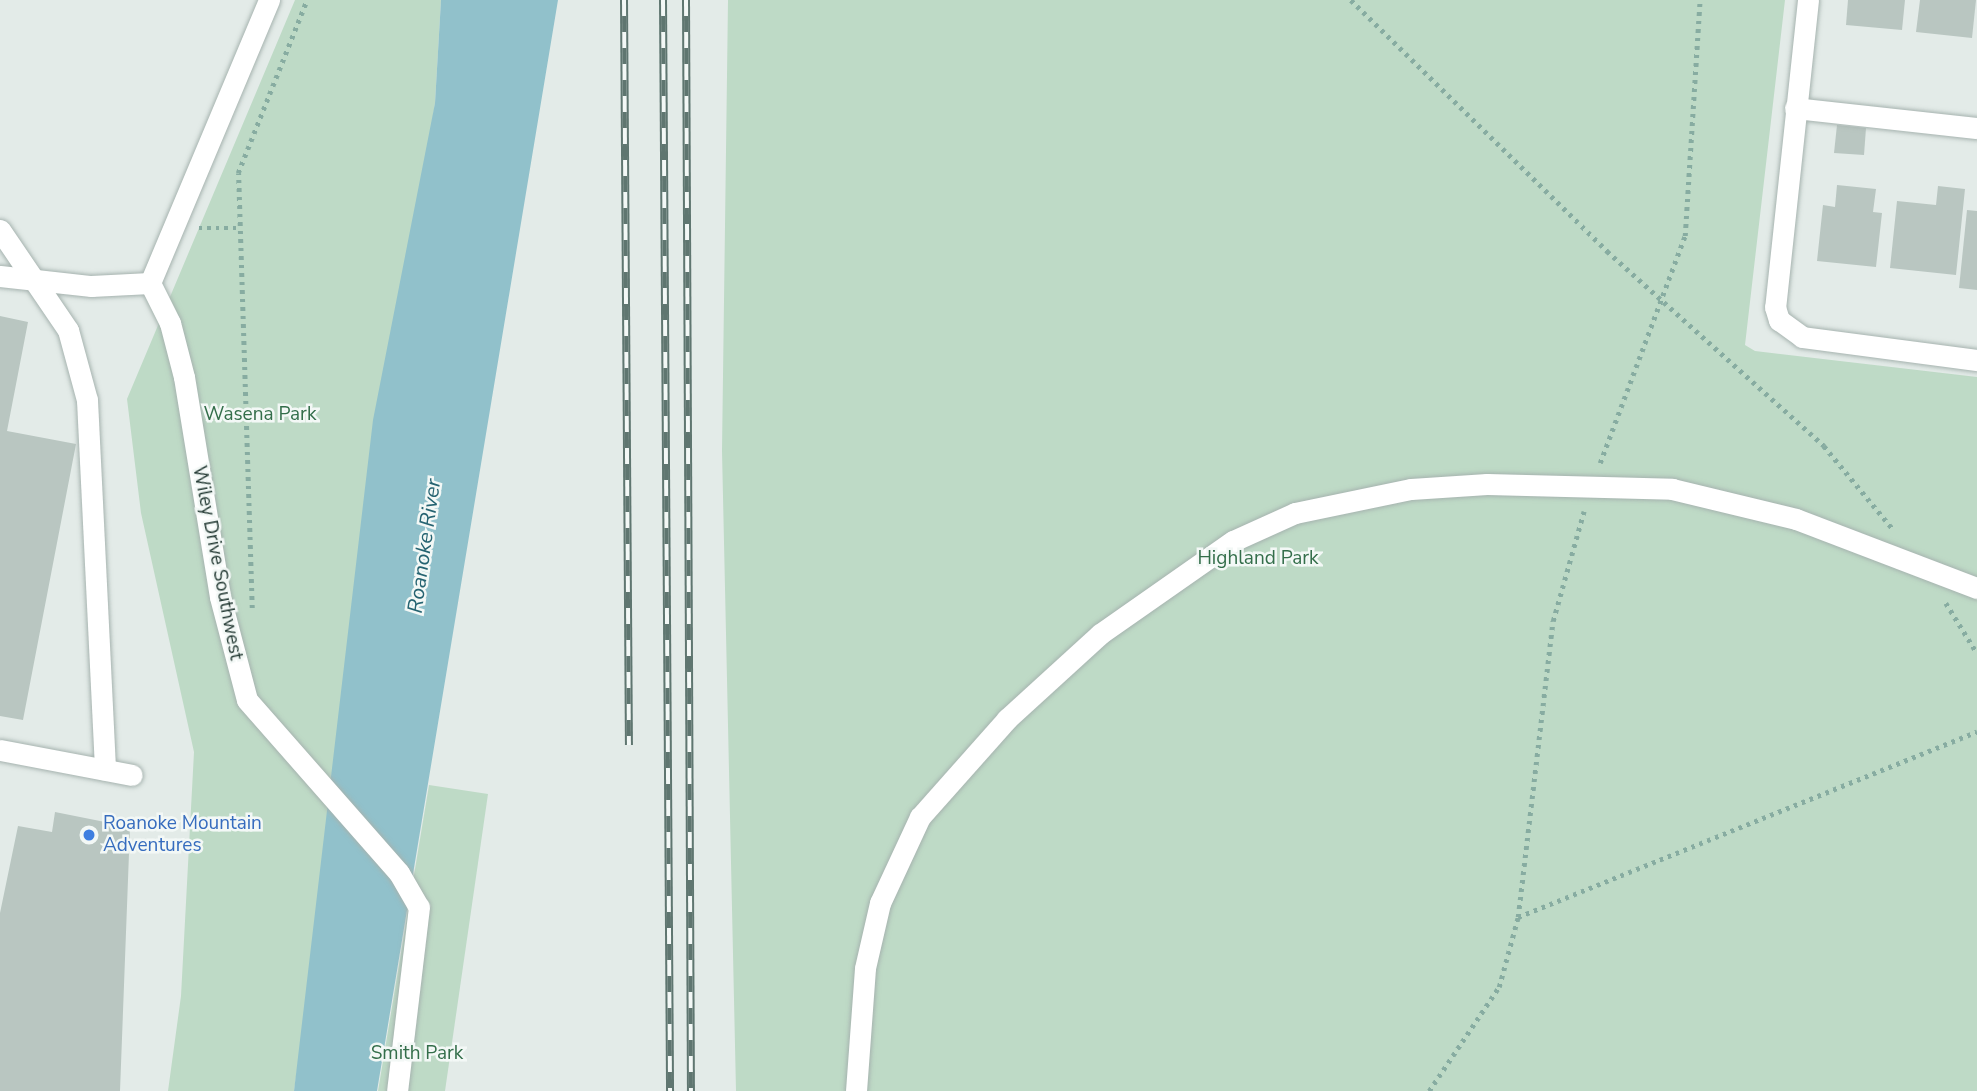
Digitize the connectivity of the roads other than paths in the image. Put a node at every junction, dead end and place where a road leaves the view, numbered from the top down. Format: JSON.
{"nodes":[{"id":1,"x":269,"y":0,"type":"edge"},
{"id":2,"x":1808,"y":0,"type":"edge"},
{"id":3,"x":1795,"y":108,"type":"junction"},
{"id":4,"x":1977,"y":128,"type":"edge"},
{"id":5,"x":0,"y":230,"type":"edge"},
{"id":6,"x":0,"y":276,"type":"edge"},
{"id":7,"x":36,"y":282,"type":"junction"},
{"id":8,"x":150,"y":283,"type":"junction"},
{"id":9,"x":1977,"y":360,"type":"edge"},
{"id":10,"x":1977,"y":588,"type":"edge"},
{"id":11,"x":0,"y":750,"type":"edge"},
{"id":12,"x":106,"y":770,"type":"junction"},
{"id":13,"x":132,"y":775,"type":"dead end"},
{"id":14,"x":397,"y":1091,"type":"edge"},
{"id":15,"x":856,"y":1091,"type":"edge"}],
"edges":[{"from":1,"to":8,"type":"street"},
{"from":2,"to":3,"type":"street"},
{"from":3,"to":4,"type":"street"},
{"from":3,"to":9,"type":"street"},
{"from":5,"to":7,"type":"street"},
{"from":6,"to":7,"type":"street"},
{"from":7,"to":8,"type":"street"},
{"from":7,"to":12,"type":"street"},
{"from":8,"to":14,"type":"street","name":"Wiley Drive Southwest"},
{"from":10,"to":15,"type":"street"},
{"from":11,"to":12,"type":"street"},
{"from":12,"to":13,"type":"street"}]}
